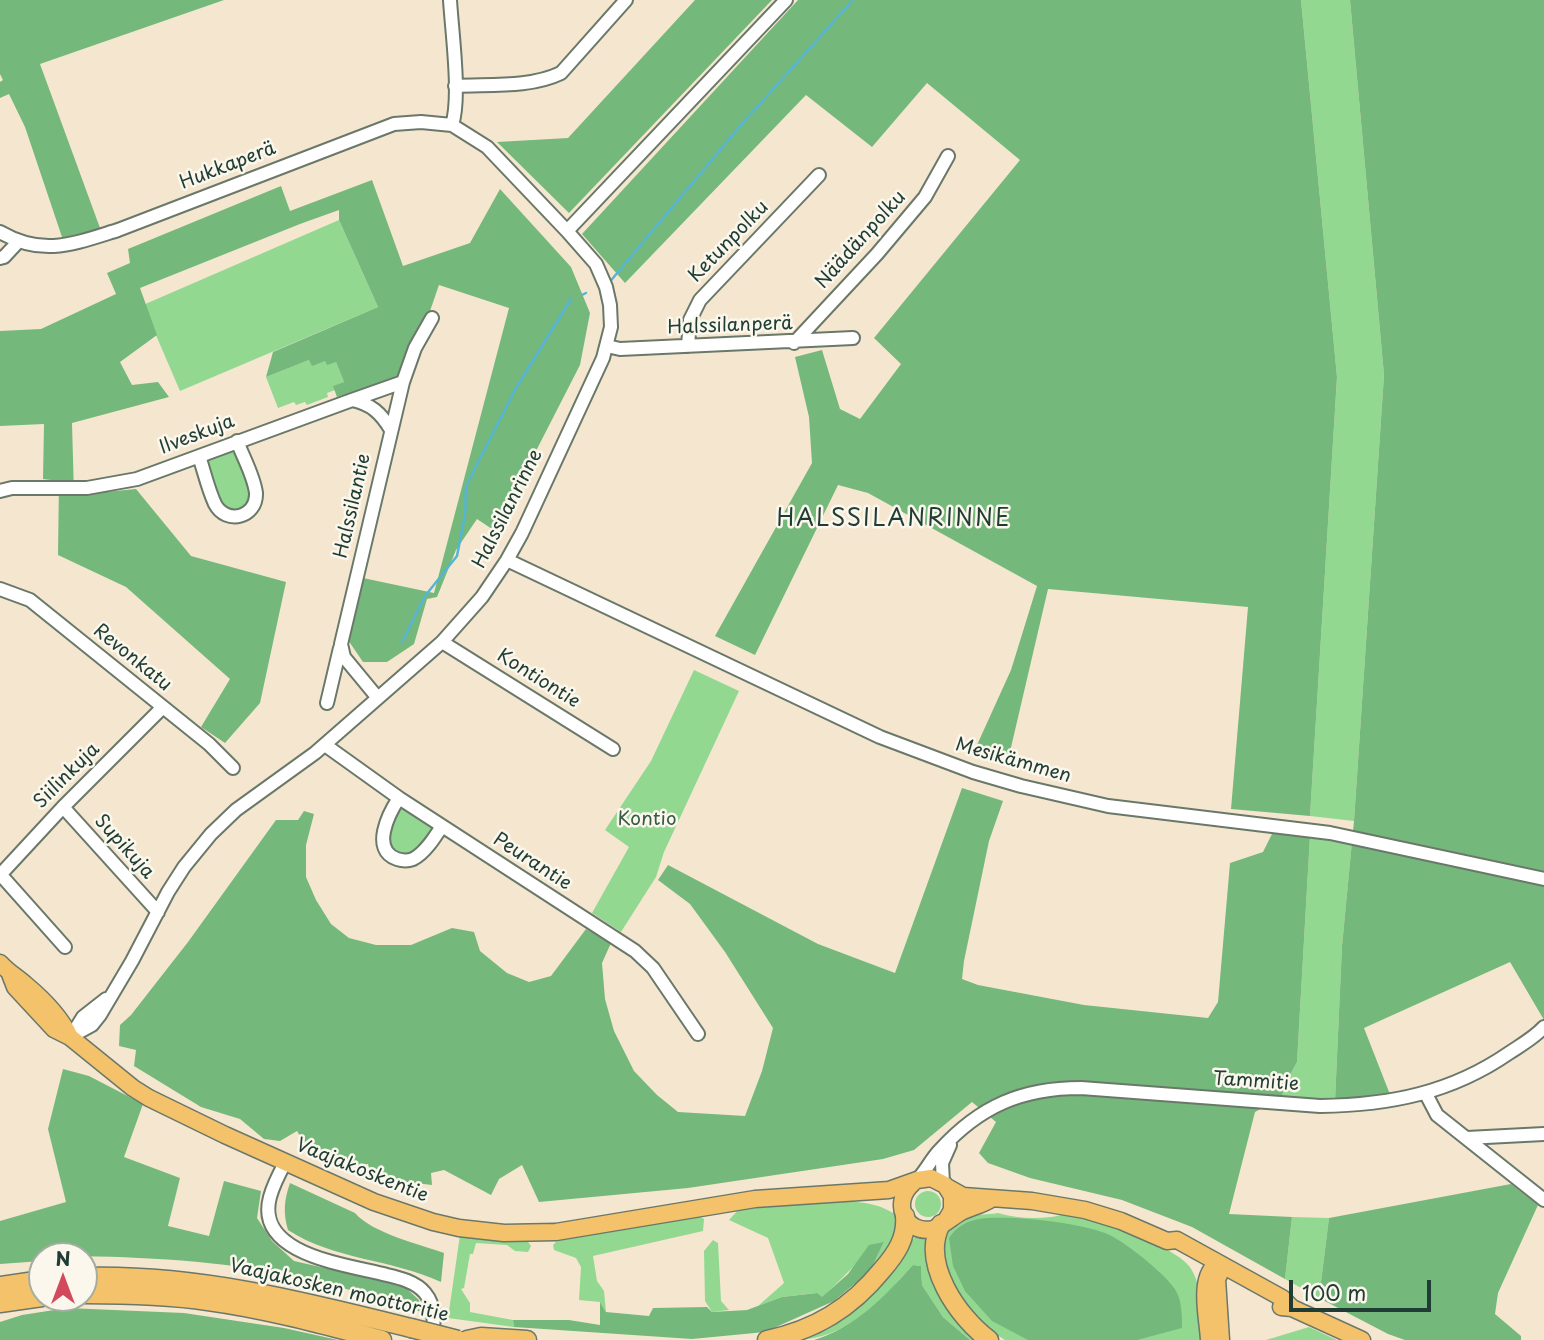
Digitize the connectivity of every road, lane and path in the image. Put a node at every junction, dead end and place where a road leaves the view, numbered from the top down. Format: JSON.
{"nodes":[{"id":1,"x":450,"y":0,"type":"edge"},
{"id":2,"x":626,"y":0,"type":"edge"},
{"id":3,"x":786,"y":0,"type":"edge"},
{"id":4,"x":455,"y":86,"type":"junction"},
{"id":5,"x":452,"y":125,"type":"junction"},
{"id":6,"x":948,"y":156,"type":"dead end"},
{"id":7,"x":819,"y":175,"type":"dead end"},
{"id":8,"x":567,"y":231,"type":"junction"},
{"id":9,"x":0,"y":232,"type":"edge"},
{"id":10,"x":18,"y":242,"type":"junction"},
{"id":11,"x":0,"y":258,"type":"edge"},
{"id":12,"x":432,"y":318,"type":"dead end"},
{"id":13,"x":853,"y":338,"type":"dead end"},
{"id":14,"x":794,"y":343,"type":"junction"},
{"id":15,"x":607,"y":346,"type":"junction"},
{"id":16,"x":688,"y":346,"type":"junction"},
{"id":17,"x":403,"y":382,"type":"junction"},
{"id":18,"x":352,"y":400,"type":"junction"},
{"id":19,"x":391,"y":430,"type":"junction"},
{"id":20,"x":237,"y":441,"type":"junction"},
{"id":21,"x":199,"y":456,"type":"junction"},
{"id":22,"x":0,"y":491,"type":"edge"},
{"id":23,"x":508,"y":560,"type":"junction"},
{"id":24,"x":0,"y":589,"type":"edge"},
{"id":25,"x":442,"y":642,"type":"junction"},
{"id":26,"x":341,"y":644,"type":"junction"},
{"id":27,"x":377,"y":697,"type":"junction"},
{"id":28,"x":327,"y":703,"type":"dead end"},
{"id":29,"x":163,"y":707,"type":"junction"},
{"id":30,"x":325,"y":744,"type":"junction"},
{"id":31,"x":613,"y":749,"type":"dead end"},
{"id":32,"x":233,"y":768,"type":"dead end"},
{"id":33,"x":399,"y":798,"type":"junction"},
{"id":34,"x":63,"y":807,"type":"junction"},
{"id":35,"x":442,"y":826,"type":"junction"},
{"id":36,"x":0,"y":875,"type":"edge"},
{"id":37,"x":1544,"y":879,"type":"edge"},
{"id":38,"x":158,"y":912,"type":"junction"},
{"id":39,"x":65,"y":947,"type":"dead end"},
{"id":40,"x":5,"y":969,"type":"edge"},
{"id":41,"x":1544,"y":1027,"type":"edge"},
{"id":42,"x":698,"y":1034,"type":"dead end"},
{"id":43,"x":71,"y":1037,"type":"junction"},
{"id":44,"x":1426,"y":1094,"type":"junction"},
{"id":45,"x":959,"y":1133,"type":"junction"},
{"id":46,"x":1544,"y":1134,"type":"edge"},
{"id":47,"x":1467,"y":1138,"type":"junction"},
{"id":48,"x":285,"y":1163,"type":"junction"},
{"id":49,"x":915,"y":1182,"type":"junction"},
{"id":50,"x":944,"y":1184,"type":"junction"},
{"id":51,"x":836,"y":1193,"type":"junction"},
{"id":52,"x":991,"y":1199,"type":"junction"},
{"id":53,"x":1544,"y":1200,"type":"edge"},
{"id":54,"x":904,"y":1214,"type":"junction"},
{"id":55,"x":943,"y":1223,"type":"junction"},
{"id":56,"x":1216,"y":1269,"type":"junction"},
{"id":57,"x":98,"y":1277,"type":"edge"},
{"id":58,"x":28,"y":1282,"type":"edge"},
{"id":59,"x":0,"y":1286,"type":"edge"},
{"id":60,"x":98,"y":1294,"type":"edge"},
{"id":61,"x":28,"y":1299,"type":"edge"},
{"id":62,"x":0,"y":1303,"type":"edge"},
{"id":63,"x":382,"y":1340,"type":"edge"},
{"id":64,"x":432,"y":1340,"type":"edge"},
{"id":65,"x":458,"y":1340,"type":"edge"},
{"id":66,"x":467,"y":1340,"type":"edge"},
{"id":67,"x":527,"y":1340,"type":"edge"},
{"id":68,"x":768,"y":1340,"type":"edge"},
{"id":69,"x":989,"y":1340,"type":"edge"},
{"id":70,"x":1209,"y":1340,"type":"edge"},
{"id":71,"x":1221,"y":1340,"type":"edge"},
{"id":72,"x":1363,"y":1340,"type":"edge"}],
"edges":[{"from":1,"to":4,"type":"street"},
{"from":2,"to":4,"type":"street"},
{"from":3,"to":8,"type":"street"},
{"from":4,"to":5,"type":"street"},
{"from":5,"to":8,"type":"street","name":"Halssilanrinne"},
{"from":5,"to":10,"type":"street","name":"Hukkaperä"},
{"from":6,"to":14,"type":"street","name":"Näädänpolku"},
{"from":7,"to":16,"type":"street","name":"Ketunpolku"},
{"from":8,"to":15,"type":"street","name":"Halssilanrinne"},
{"from":9,"to":10,"type":"street"},
{"from":10,"to":11,"type":"street"},
{"from":12,"to":17,"type":"street","name":"Halssilantie"},
{"from":13,"to":14,"type":"street","name":"Halssilanperä"},
{"from":14,"to":16,"type":"street","name":"Halssilanperä"},
{"from":15,"to":16,"type":"street","name":"Halssilanperä"},
{"from":15,"to":23,"type":"street","name":"Halssilanrinne"},
{"from":17,"to":18,"type":"street","name":"Ilveskuja"},
{"from":17,"to":19,"type":"street","name":"Halssilantie"},
{"from":18,"to":19,"type":"street"},
{"from":18,"to":20,"type":"street","name":"Ilveskuja"},
{"from":19,"to":26,"type":"street","name":"Halssilantie"},
{"from":20,"to":21,"type":"street","name":"Ilveskuja"},
{"from":20,"to":21,"type":"street"},
{"from":21,"to":22,"type":"street","name":"Ilveskuja"},
{"from":23,"to":25,"type":"street","name":"Halssilanrinne"},
{"from":23,"to":37,"type":"street","name":"Mesikämmen"},
{"from":24,"to":29,"type":"street","name":"Revonkatu"},
{"from":25,"to":27,"type":"street","name":"Halssilanrinne"},
{"from":25,"to":31,"type":"street","name":"Kontiontie"},
{"from":26,"to":27,"type":"street"},
{"from":26,"to":28,"type":"street","name":"Halssilantie"},
{"from":27,"to":30,"type":"street","name":"Halssilanrinne"},
{"from":29,"to":32,"type":"street","name":"Revonkatu"},
{"from":29,"to":34,"type":"street","name":"Siilinkuja"},
{"from":30,"to":33,"type":"street","name":"Peurantie"},
{"from":30,"to":38,"type":"street","name":"Halssilanrinne"},
{"from":33,"to":35,"type":"street","name":"Peurantie"},
{"from":33,"to":35,"type":"street"},
{"from":34,"to":36,"type":"street","name":"Siilinkuja"},
{"from":34,"to":38,"type":"street","name":"Supikuja"},
{"from":35,"to":42,"type":"street","name":"Peurantie"},
{"from":36,"to":39,"type":"street"},
{"from":38,"to":43,"type":"street","name":"Halssilanrinne"},
{"from":40,"to":43,"type":"main road","name":"Vaajakoskentie"},
{"from":41,"to":44,"type":"street","name":"Tammitie"},
{"from":43,"to":48,"type":"main road","name":"Vaajakoskentie"},
{"from":44,"to":45,"type":"street","name":"Tammitie"},
{"from":44,"to":47,"type":"street"},
{"from":45,"to":49,"type":"street","name":"Tammitie"},
{"from":45,"to":50,"type":"street","name":"Tammitie"},
{"from":46,"to":47,"type":"street"},
{"from":47,"to":53,"type":"street"},
{"from":48,"to":51,"type":"main road","name":"Vaajakoskentie"},
{"from":48,"to":64,"type":"street"},
{"from":49,"to":50,"type":"main road"},
{"from":49,"to":51,"type":"main road","name":"Vaajakoskentie"},
{"from":49,"to":54,"type":"main road"},
{"from":50,"to":52,"type":"main road"},
{"from":50,"to":55,"type":"main road"},
{"from":51,"to":54,"type":"main road","name":"Vaajakoskentie"},
{"from":52,"to":55,"type":"main road"},
{"from":52,"to":56,"type":"main road"},
{"from":54,"to":55,"type":"main road"},
{"from":54,"to":68,"type":"highway"},
{"from":55,"to":69,"type":"highway"},
{"from":56,"to":70,"type":"main road"},
{"from":56,"to":71,"type":"main road"},
{"from":56,"to":72,"type":"main road"},
{"from":57,"to":65,"type":"highway","name":"Vaajakosken moottoritie","bridge":true},
{"from":58,"to":59,"type":"highway"},
{"from":60,"to":63,"type":"highway","name":"Vaajakosken moottoritie"},
{"from":61,"to":62,"type":"highway"},
{"from":66,"to":67,"type":"highway"}]}
